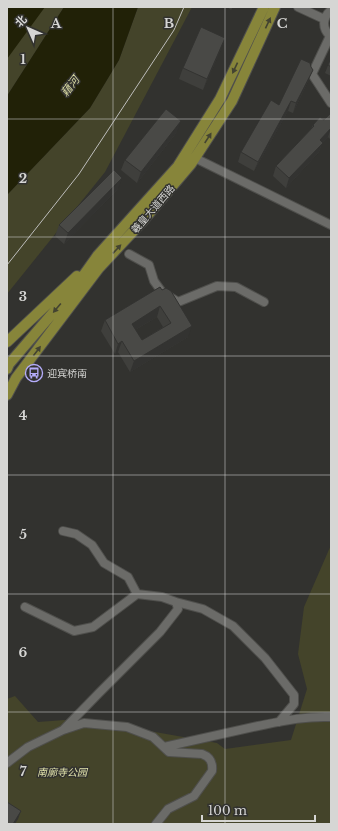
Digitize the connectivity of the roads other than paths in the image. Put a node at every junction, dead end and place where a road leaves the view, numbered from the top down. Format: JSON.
{"nodes":[{"id":1,"x":264,"y":7,"type":"edge"},
{"id":2,"x":275,"y":7,"type":"edge"},
{"id":3,"x":298,"y":7,"type":"edge"},
{"id":4,"x":331,"y":10,"type":"edge"},
{"id":5,"x":324,"y":19,"type":"junction"},
{"id":6,"x":331,"y":103,"type":"edge"},
{"id":7,"x":195,"y":158,"type":"junction"},
{"id":8,"x":331,"y":226,"type":"edge"},
{"id":9,"x":129,"y":254,"type":"dead end"},
{"id":10,"x":98,"y":255,"type":"junction"},
{"id":11,"x":264,"y":302,"type":"dead end"},
{"id":12,"x":7,"y":342,"type":"edge"},
{"id":13,"x":8,"y":365,"type":"edge"},
{"id":14,"x":16,"y":378,"type":"junction"},
{"id":15,"x":7,"y":395,"type":"edge"},
{"id":16,"x":63,"y":531,"type":"dead end"},
{"id":17,"x":137,"y":594,"type":"junction"},
{"id":18,"x":176,"y":602,"type":"junction"},
{"id":19,"x":25,"y":607,"type":"dead end"},
{"id":20,"x":331,"y":717,"type":"edge"},
{"id":21,"x":279,"y":722,"type":"junction"},
{"id":22,"x":63,"y":730,"type":"junction"},
{"id":23,"x":164,"y":747,"type":"junction"},
{"id":24,"x":7,"y":763,"type":"edge"},
{"id":25,"x":156,"y":824,"type":"edge"}],
"edges":[{"from":1,"to":10,"type":"main road","name":"羲皇大道西路","one_way":true},
{"from":7,"to":2,"type":"main road","name":"羲皇大道西路","one_way":true},
{"from":3,"to":5,"type":"street"},
{"from":4,"to":5,"type":"street"},
{"from":5,"to":6,"type":"street"},
{"from":7,"to":8,"type":"street"},
{"from":14,"to":7,"type":"main road","name":"羲皇大道西路","one_way":true},
{"from":9,"to":11,"type":"street"},
{"from":10,"to":12,"type":"main road"},
{"from":10,"to":13,"type":"main road","name":"羲皇大道西路","one_way":true},
{"from":13,"to":14,"type":"main road"},
{"from":14,"to":15,"type":"main road","name":"羲皇大道西路"},
{"from":16,"to":17,"type":"street"},
{"from":17,"to":18,"type":"street"},
{"from":17,"to":19,"type":"street"},
{"from":18,"to":21,"type":"street"},
{"from":18,"to":22,"type":"street"},
{"from":20,"to":21,"type":"street"},
{"from":21,"to":23,"type":"street"},
{"from":22,"to":23,"type":"street"},
{"from":22,"to":24,"type":"street"},
{"from":23,"to":25,"type":"street"}]}
